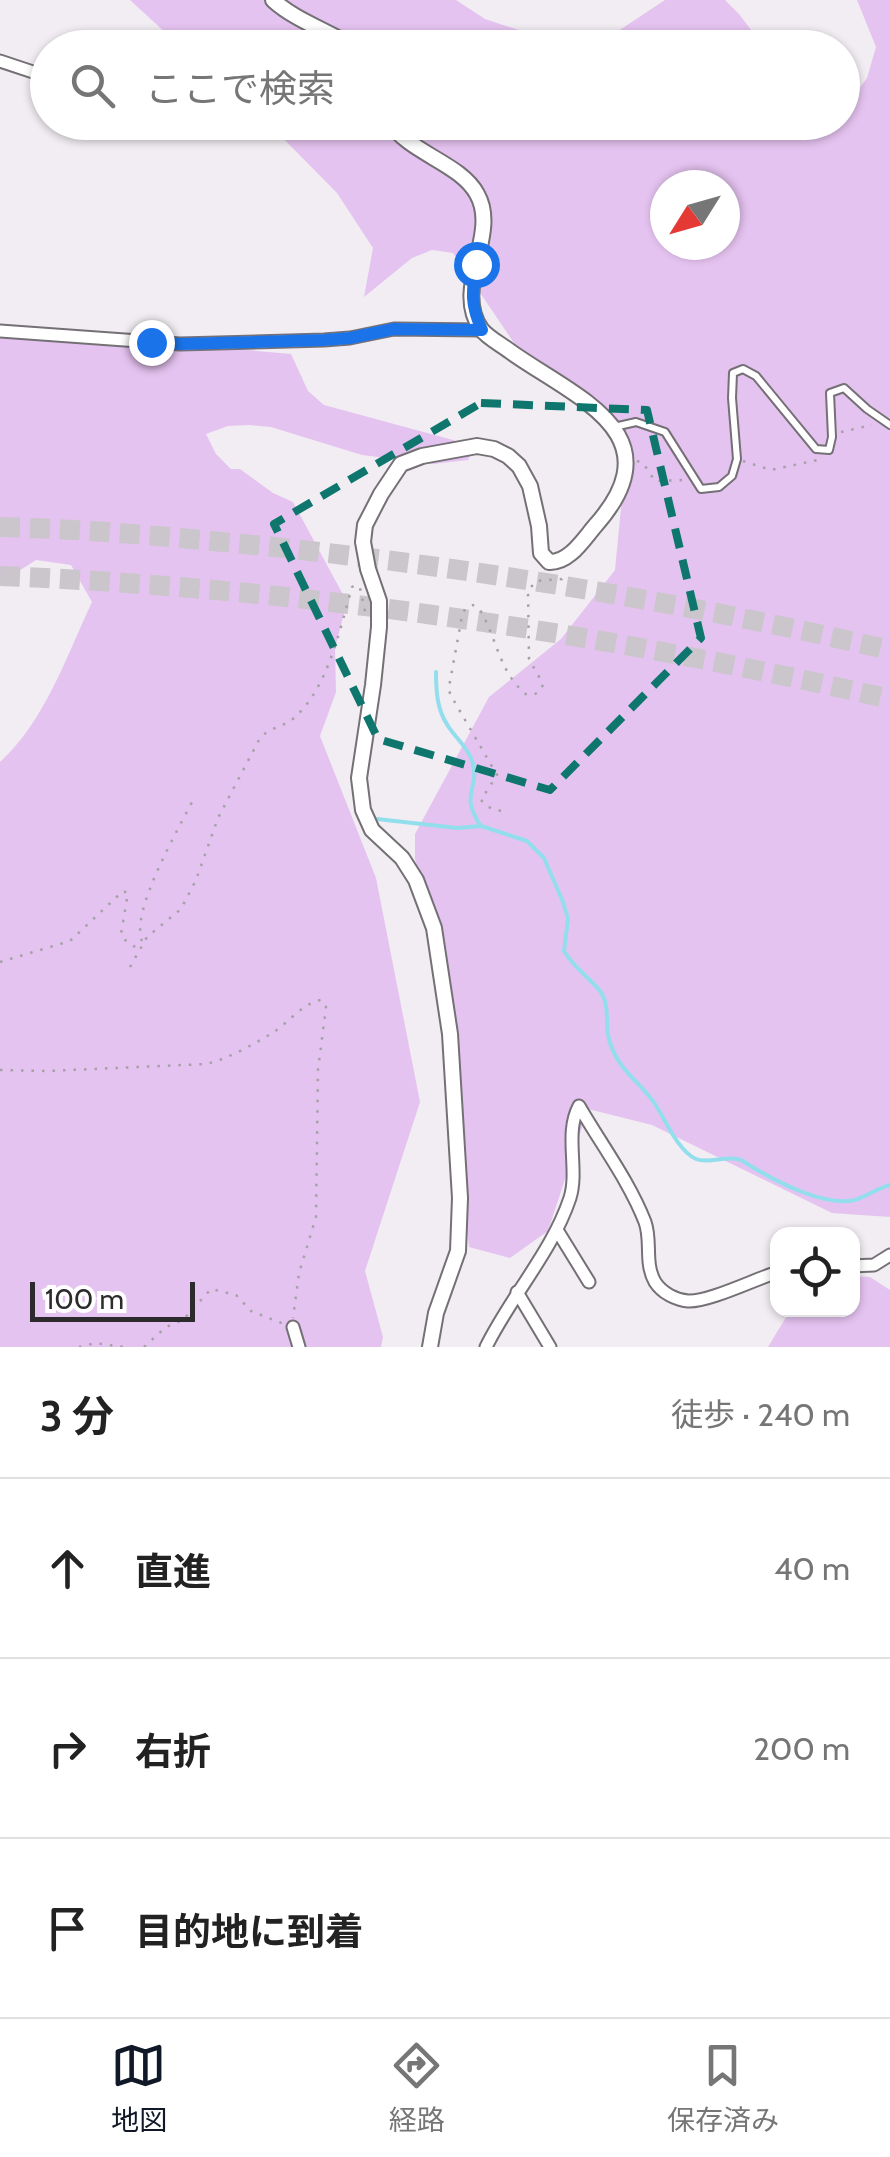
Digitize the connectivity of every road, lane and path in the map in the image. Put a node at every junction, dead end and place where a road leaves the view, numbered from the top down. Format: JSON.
{"nodes":[{"id":1,"x":273,"y":0,"type":"edge"},
{"id":2,"x":327,"y":30,"type":"edge"},
{"id":3,"x":0,"y":61,"type":"edge"},
{"id":4,"x":30,"y":71,"type":"edge"},
{"id":5,"x":402,"y":140,"type":"edge"},
{"id":6,"x":0,"y":330,"type":"edge"},
{"id":7,"x":482,"y":330,"type":"junction"},
{"id":8,"x":890,"y":425,"type":"edge"},
{"id":9,"x":613,"y":428,"type":"junction"},
{"id":10,"x":626,"y":457,"type":"junction"},
{"id":11,"x":694,"y":479,"type":"junction"},
{"id":12,"x":566,"y":558,"type":"junction"},
{"id":13,"x":366,"y":620,"type":"dead end"},
{"id":14,"x":192,"y":800,"type":"dead end"},
{"id":15,"x":501,"y":811,"type":"dead end"},
{"id":16,"x":143,"y":943,"type":"junction"},
{"id":17,"x":140,"y":950,"type":"junction"},
{"id":18,"x":0,"y":962,"type":"edge"},
{"id":19,"x":130,"y":968,"type":"dead end"},
{"id":20,"x":0,"y":1070,"type":"edge"},
{"id":21,"x":556,"y":1230,"type":"junction"},
{"id":22,"x":890,"y":1255,"type":"edge"},
{"id":23,"x":860,"y":1265,"type":"edge"},
{"id":24,"x":770,"y":1275,"type":"edge"},
{"id":25,"x":589,"y":1282,"type":"dead end"},
{"id":26,"x":517,"y":1292,"type":"junction"},
{"id":27,"x":292,"y":1327,"type":"junction"},
{"id":28,"x":80,"y":1347,"type":"edge"},
{"id":29,"x":124,"y":1347,"type":"edge"},
{"id":30,"x":144,"y":1347,"type":"edge"},
{"id":31,"x":299,"y":1347,"type":"edge"},
{"id":32,"x":430,"y":1347,"type":"edge"},
{"id":33,"x":486,"y":1347,"type":"edge"},
{"id":34,"x":550,"y":1347,"type":"edge"}],
"edges":[{"from":1,"to":2,"type":"street"},
{"from":3,"to":4,"type":"street"},
{"from":5,"to":7,"type":"street"},
{"from":6,"to":7,"type":"street"},
{"from":7,"to":9,"type":"street"},
{"from":8,"to":11,"type":"lane"},
{"from":9,"to":10,"type":"street"},
{"from":9,"to":11,"type":"lane"},
{"from":10,"to":11,"type":"path"},
{"from":10,"to":12,"type":"street"},
{"from":12,"to":15,"type":"path"},
{"from":12,"to":32,"type":"street"},
{"from":13,"to":16,"type":"path"},
{"from":14,"to":16,"type":"path"},
{"from":16,"to":17,"type":"path"},
{"from":17,"to":18,"type":"path"},
{"from":17,"to":19,"type":"path"},
{"from":20,"to":27,"type":"path"},
{"from":21,"to":24,"type":"street"},
{"from":21,"to":25,"type":"street"},
{"from":21,"to":26,"type":"street"},
{"from":22,"to":23,"type":"street"},
{"from":26,"to":33,"type":"street"},
{"from":26,"to":34,"type":"street"},
{"from":27,"to":30,"type":"path"},
{"from":27,"to":31,"type":"street"},
{"from":28,"to":29,"type":"path"}]}
